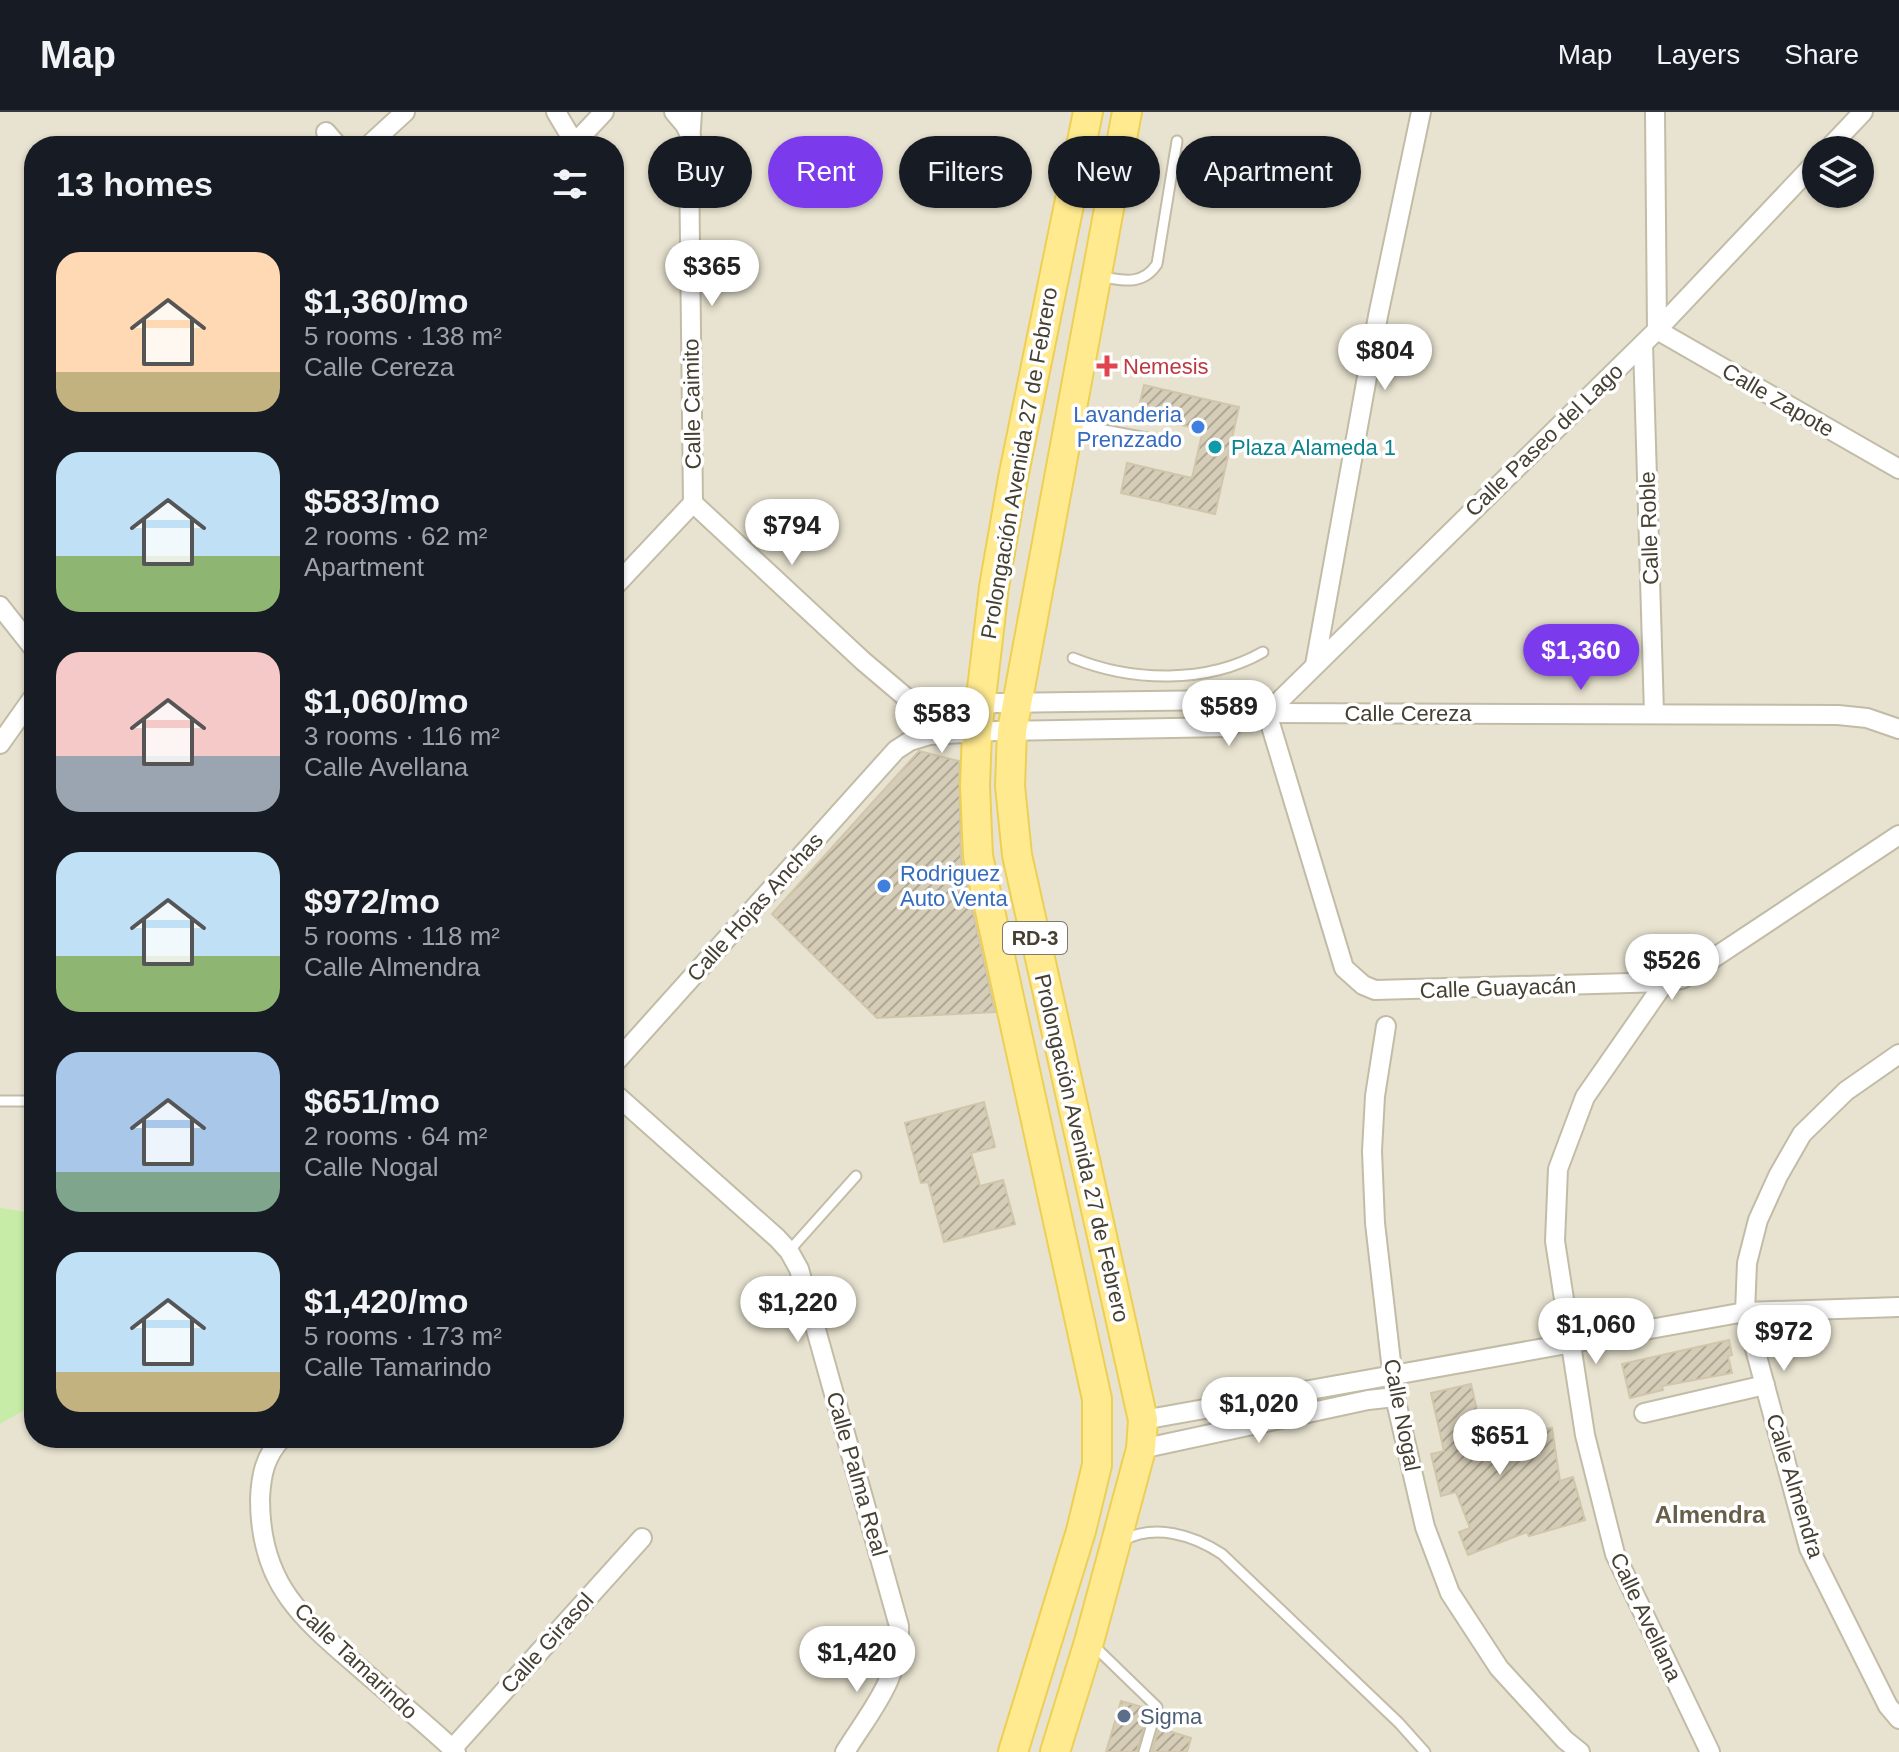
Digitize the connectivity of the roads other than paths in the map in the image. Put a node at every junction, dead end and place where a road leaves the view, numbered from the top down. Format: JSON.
{"nodes":[{"id":1,"x":405,"y":112,"type":"edge"},
{"id":2,"x":556,"y":112,"type":"edge"},
{"id":3,"x":604,"y":112,"type":"edge"},
{"id":4,"x":674,"y":112,"type":"edge"},
{"id":5,"x":692,"y":112,"type":"edge"},
{"id":6,"x":1088,"y":112,"type":"edge"},
{"id":7,"x":1127,"y":112,"type":"edge"},
{"id":8,"x":1421,"y":112,"type":"edge"},
{"id":9,"x":1655,"y":112,"type":"edge"},
{"id":10,"x":1863,"y":112,"type":"edge"},
{"id":11,"x":379,"y":136,"type":"edge"},
{"id":12,"x":569,"y":136,"type":"edge"},
{"id":13,"x":582,"y":136,"type":"edge"},
{"id":14,"x":690,"y":136,"type":"edge"},
{"id":15,"x":691,"y":136,"type":"edge"},
{"id":16,"x":1840,"y":136,"type":"edge"},
{"id":17,"x":1176,"y":147,"type":"edge"},
{"id":18,"x":1802,"y":177,"type":"edge"},
{"id":19,"x":691,"y":208,"type":"edge"},
{"id":20,"x":1095,"y":275,"type":"junction"},
{"id":21,"x":1657,"y":330,"type":"junction"},
{"id":22,"x":1643,"y":344,"type":"junction"},
{"id":23,"x":1068,"y":424,"type":"junction"},
{"id":24,"x":1173,"y":443,"type":"dead end"},
{"id":25,"x":1899,"y":469,"type":"edge"},
{"id":26,"x":693,"y":503,"type":"junction"},
{"id":27,"x":624,"y":576,"type":"edge"},
{"id":28,"x":0,"y":606,"type":"edge"},
{"id":29,"x":24,"y":636,"type":"edge"},
{"id":30,"x":1263,"y":652,"type":"dead end"},
{"id":31,"x":1073,"y":658,"type":"dead end"},
{"id":32,"x":1315,"y":665,"type":"junction"},
{"id":33,"x":1163,"y":677,"type":"junction"},
{"id":34,"x":1163,"y":700,"type":"junction"},
{"id":35,"x":979,"y":702,"type":"junction"},
{"id":36,"x":1018,"y":702,"type":"junction"},
{"id":37,"x":931,"y":704,"type":"junction"},
{"id":38,"x":24,"y":710,"type":"edge"},
{"id":39,"x":1259,"y":713,"type":"junction"},
{"id":40,"x":1654,"y":713,"type":"junction"},
{"id":41,"x":1899,"y":729,"type":"edge"},
{"id":42,"x":1012,"y":731,"type":"junction"},
{"id":43,"x":977,"y":732,"type":"junction"},
{"id":44,"x":930,"y":735,"type":"junction"},
{"id":45,"x":0,"y":744,"type":"edge"},
{"id":46,"x":1899,"y":835,"type":"edge"},
{"id":47,"x":1665,"y":982,"type":"junction"},
{"id":48,"x":1386,"y":1026,"type":"dead end"},
{"id":49,"x":624,"y":1053,"type":"edge"},
{"id":50,"x":1899,"y":1054,"type":"edge"},
{"id":51,"x":0,"y":1101,"type":"edge"},
{"id":52,"x":24,"y":1101,"type":"edge"},
{"id":53,"x":624,"y":1102,"type":"edge"},
{"id":54,"x":856,"y":1176,"type":"dead end"},
{"id":55,"x":789,"y":1251,"type":"junction"},
{"id":56,"x":1899,"y":1307,"type":"edge"},
{"id":57,"x":1745,"y":1312,"type":"junction"},
{"id":58,"x":1572,"y":1344,"type":"junction"},
{"id":59,"x":1392,"y":1375,"type":"junction"},
{"id":60,"x":1765,"y":1385,"type":"junction"},
{"id":61,"x":1395,"y":1397,"type":"junction"},
{"id":62,"x":1644,"y":1413,"type":"dead end"},
{"id":63,"x":1143,"y":1420,"type":"junction"},
{"id":64,"x":272,"y":1448,"type":"edge"},
{"id":65,"x":1141,"y":1449,"type":"junction"},
{"id":66,"x":642,"y":1538,"type":"dead end"},
{"id":67,"x":1115,"y":1545,"type":"junction"},
{"id":68,"x":1089,"y":1642,"type":"junction"},
{"id":69,"x":1899,"y":1719,"type":"edge"},
{"id":70,"x":454,"y":1750,"type":"edge"},
{"id":71,"x":845,"y":1752,"type":"edge"},
{"id":72,"x":1013,"y":1752,"type":"edge"},
{"id":73,"x":1055,"y":1752,"type":"edge"},
{"id":74,"x":1144,"y":1752,"type":"edge"},
{"id":75,"x":1425,"y":1752,"type":"edge"},
{"id":76,"x":1580,"y":1752,"type":"edge"},
{"id":77,"x":1710,"y":1752,"type":"edge"}],
"edges":[{"from":1,"to":11,"type":"street"},
{"from":2,"to":12,"type":"street"},
{"from":3,"to":13,"type":"street"},
{"from":4,"to":14,"type":"street"},
{"from":5,"to":15,"type":"street","name":"Calle Caimito"},
{"from":6,"to":35,"type":"main road","name":"Prolongación Avenida 27 de Febrero","number":"RD-3"},
{"from":7,"to":20,"type":"main road","name":"Prolongación Avenida 27 de Febrero","number":"RD-3"},
{"from":8,"to":32,"type":"street"},
{"from":9,"to":21,"type":"street"},
{"from":10,"to":16,"type":"street"},
{"from":17,"to":20,"type":"lane"},
{"from":18,"to":21,"type":"street","name":"Calle Paseo del Lago"},
{"from":19,"to":26,"type":"street","name":"Calle Caimito"},
{"from":20,"to":23,"type":"main road","name":"Prolongación Avenida 27 de Febrero","number":"RD-3"},
{"from":21,"to":22,"type":"street","name":"Calle Paseo del Lago"},
{"from":21,"to":25,"type":"street","name":"Calle Zapote"},
{"from":22,"to":32,"type":"street","name":"Calle Paseo del Lago"},
{"from":22,"to":40,"type":"street","name":"Calle Roble"},
{"from":23,"to":24,"type":"lane"},
{"from":23,"to":36,"type":"main road","name":"Prolongación Avenida 27 de Febrero","number":"RD-3"},
{"from":26,"to":27,"type":"street"},
{"from":26,"to":37,"type":"street"},
{"from":28,"to":29,"type":"street"},
{"from":30,"to":33,"type":"lane"},
{"from":31,"to":33,"type":"lane"},
{"from":32,"to":39,"type":"street","name":"Calle Paseo del Lago"},
{"from":33,"to":34,"type":"lane"},
{"from":34,"to":36,"type":"street","name":"Calle Cereza"},
{"from":34,"to":39,"type":"street","name":"Calle Cereza"},
{"from":35,"to":36,"type":"street","name":"Calle Cereza"},
{"from":35,"to":37,"type":"street","name":"Calle Cereza"},
{"from":35,"to":43,"type":"main road","name":"Prolongación Avenida 27 de Febrero","number":"RD-3"},
{"from":36,"to":42,"type":"main road","name":"Prolongación Avenida 27 de Febrero","number":"RD-3"},
{"from":37,"to":44,"type":"street"},
{"from":38,"to":45,"type":"street"},
{"from":39,"to":40,"type":"street","name":"Calle Cereza"},
{"from":39,"to":42,"type":"street","name":"Calle Cereza"},
{"from":39,"to":47,"type":"street","name":"Calle Guayacán"},
{"from":40,"to":41,"type":"street","name":"Calle Cereza"},
{"from":42,"to":43,"type":"street","name":"Calle Cereza"},
{"from":42,"to":63,"type":"main road","name":"Prolongación Avenida 27 de Febrero","number":"RD-3"},
{"from":43,"to":44,"type":"street","name":"Calle Cereza"},
{"from":43,"to":72,"type":"main road","name":"Prolongación Avenida 27 de Febrero","number":"RD-3"},
{"from":44,"to":49,"type":"street","name":"Calle Hojas Anchas"},
{"from":46,"to":47,"type":"street","name":"Calle Guayacán"},
{"from":47,"to":58,"type":"street","name":"Calle Avellana"},
{"from":48,"to":59,"type":"street","name":"Calle Nogal"},
{"from":50,"to":57,"type":"street","name":"Calle Almendra"},
{"from":51,"to":52,"type":"lane"},
{"from":53,"to":55,"type":"street","name":"Calle Palma Real"},
{"from":54,"to":55,"type":"lane"},
{"from":55,"to":71,"type":"street","name":"Calle Palma Real"},
{"from":56,"to":57,"type":"street"},
{"from":57,"to":58,"type":"street"},
{"from":57,"to":60,"type":"street","name":"Calle Almendra"},
{"from":58,"to":59,"type":"street"},
{"from":58,"to":77,"type":"street","name":"Calle Avellana"},
{"from":59,"to":61,"type":"street","name":"Calle Nogal"},
{"from":59,"to":63,"type":"street"},
{"from":60,"to":62,"type":"street"},
{"from":60,"to":69,"type":"street","name":"Calle Almendra"},
{"from":61,"to":65,"type":"street"},
{"from":61,"to":76,"type":"street","name":"Calle Nogal"},
{"from":63,"to":65,"type":"main road","name":"Prolongación Avenida 27 de Febrero","number":"RD-3"},
{"from":64,"to":70,"type":"street","name":"Calle Tamarindo"},
{"from":65,"to":67,"type":"main road","name":"Prolongación Avenida 27 de Febrero","number":"RD-3"},
{"from":66,"to":70,"type":"street","name":"Calle Girasol"},
{"from":67,"to":68,"type":"main road","name":"Prolongación Avenida 27 de Febrero","number":"RD-3"},
{"from":67,"to":75,"type":"lane"},
{"from":68,"to":73,"type":"main road","name":"Prolongación Avenida 27 de Febrero","number":"RD-3"},
{"from":68,"to":74,"type":"lane"}]}
